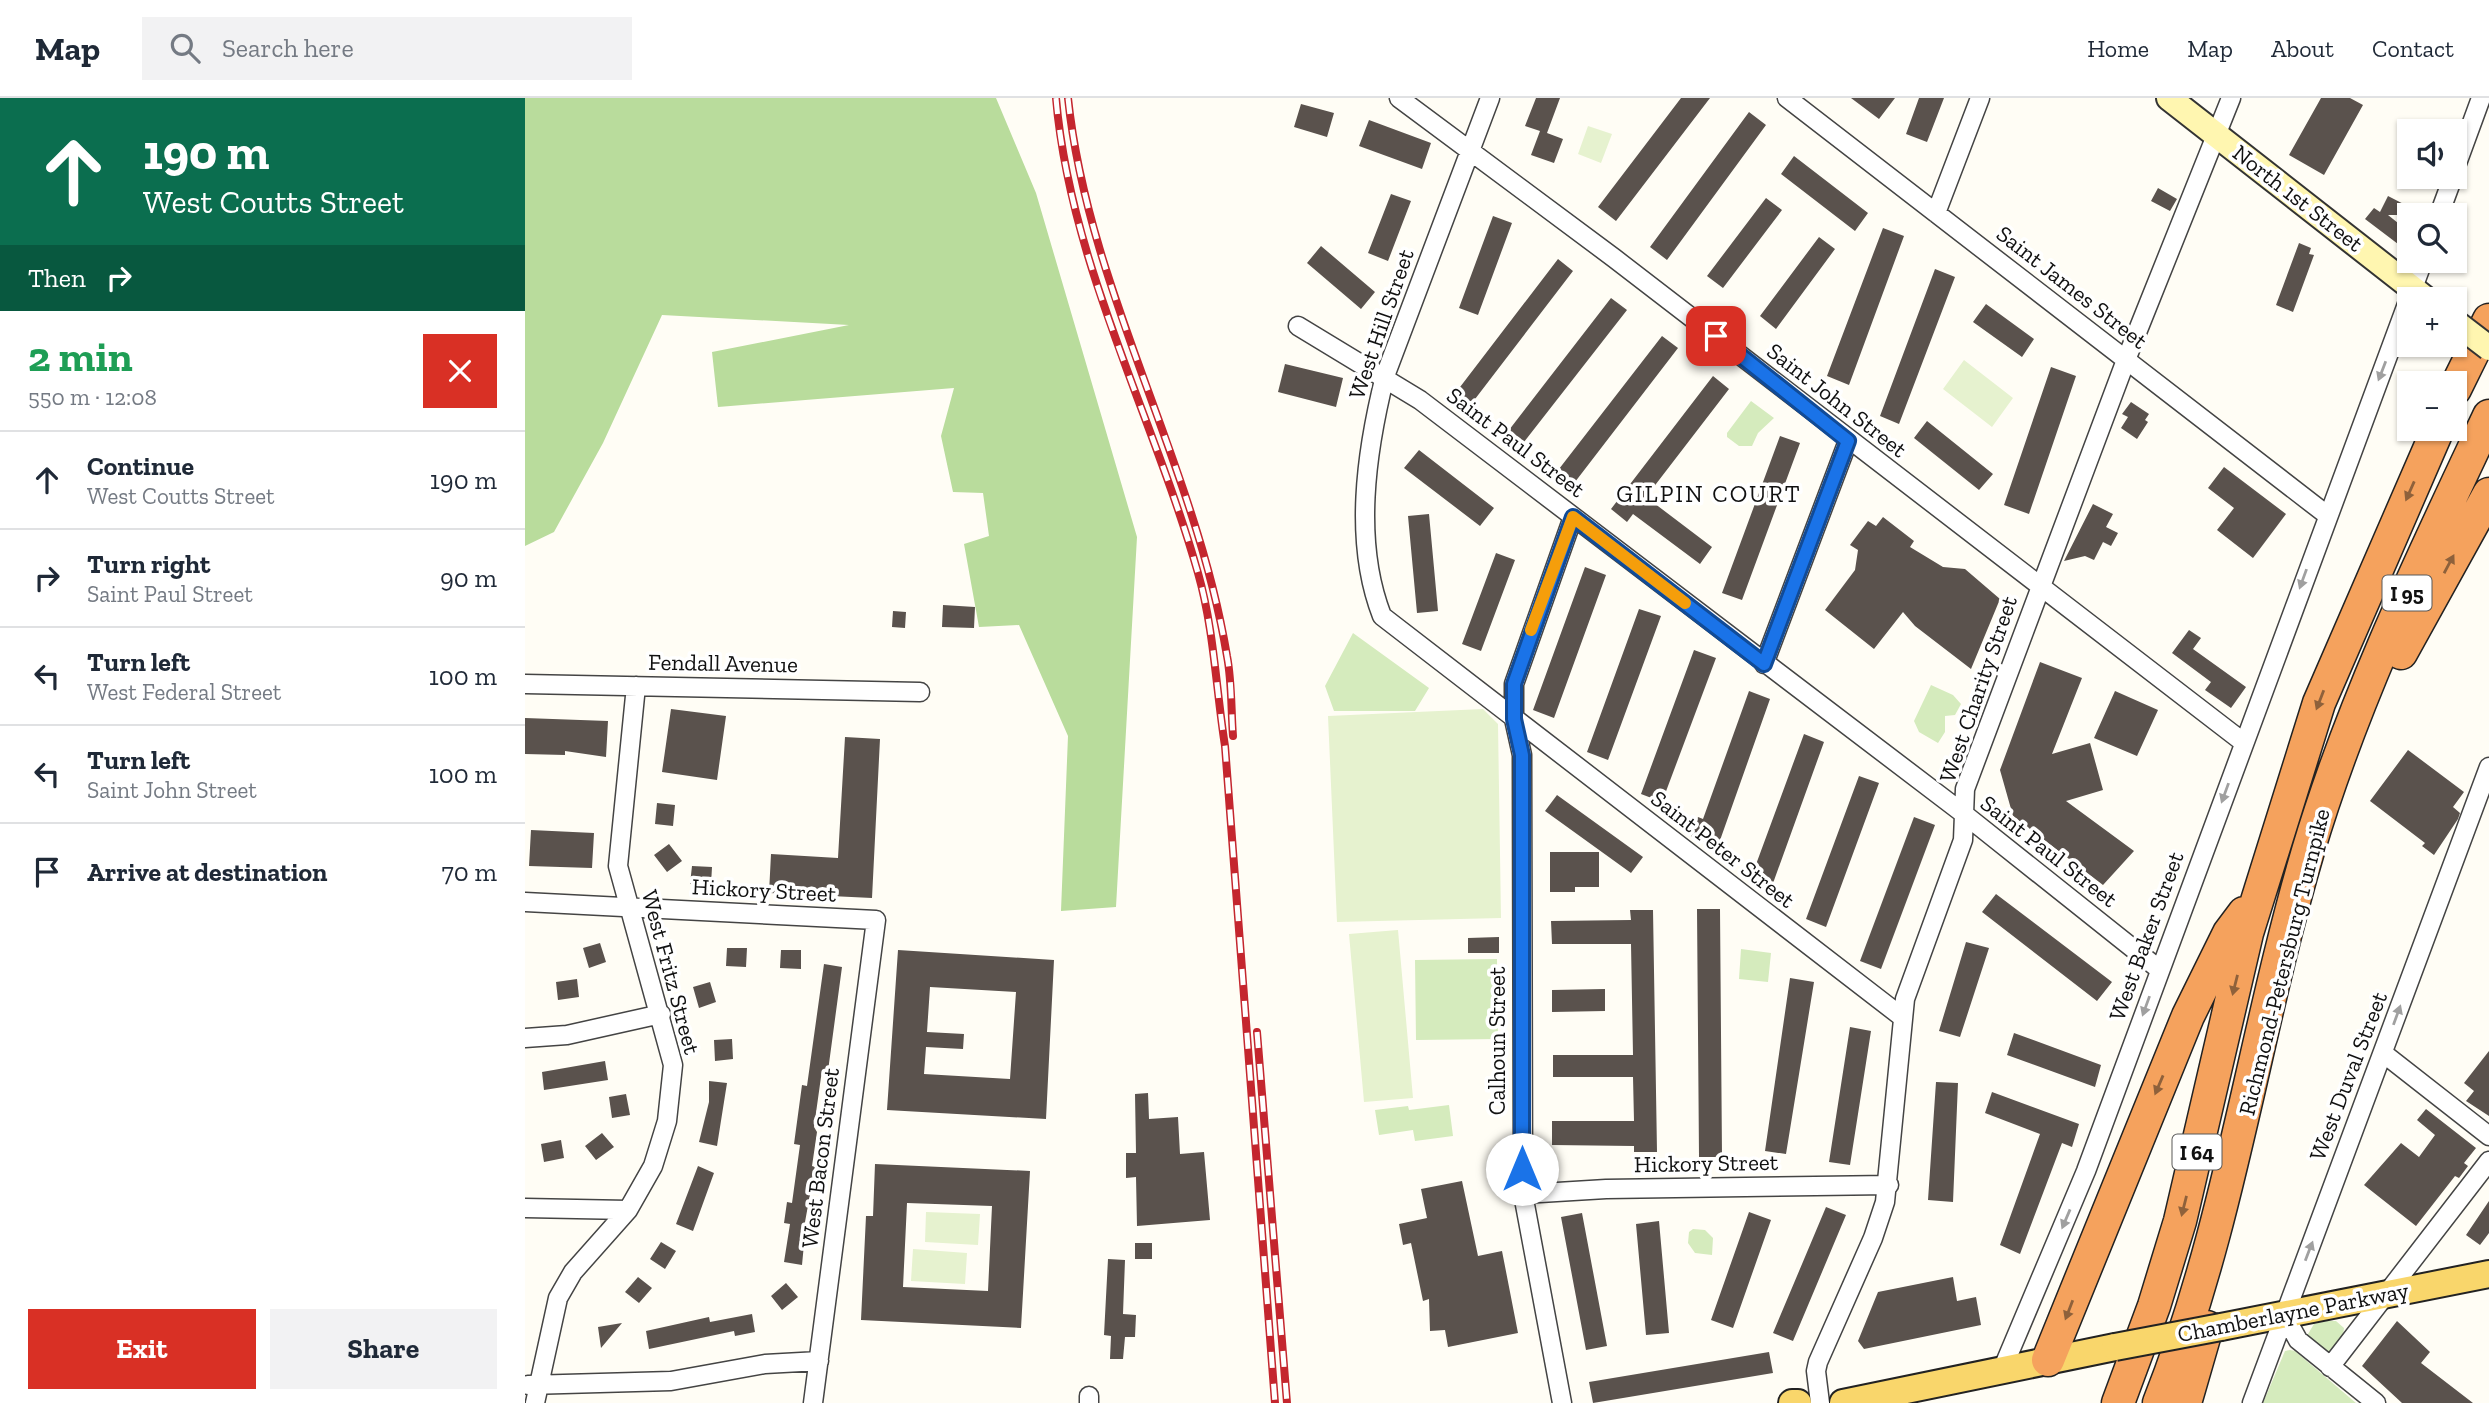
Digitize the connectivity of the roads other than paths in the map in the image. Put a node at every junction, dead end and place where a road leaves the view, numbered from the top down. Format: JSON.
{"nodes":[{"id":1,"x":1399,"y":98,"type":"edge"},
{"id":2,"x":1490,"y":98,"type":"edge"},
{"id":3,"x":1787,"y":98,"type":"edge"},
{"id":4,"x":1980,"y":98,"type":"edge"},
{"id":5,"x":2169,"y":98,"type":"edge"},
{"id":6,"x":2231,"y":98,"type":"edge"},
{"id":7,"x":2481,"y":98,"type":"edge"},
{"id":8,"x":2217,"y":134,"type":"junction"},
{"id":9,"x":2467,"y":136,"type":"edge"},
{"id":10,"x":1470,"y":152,"type":"junction"},
{"id":11,"x":1936,"y":213,"type":"junction"},
{"id":12,"x":2411,"y":287,"type":"edge"},
{"id":13,"x":2489,"y":320,"type":"edge"},
{"id":14,"x":1298,"y":326,"type":"dead end"},
{"id":15,"x":2467,"y":331,"type":"edge"},
{"id":16,"x":2397,"y":348,"type":"edge"},
{"id":17,"x":2489,"y":348,"type":"edge"},
{"id":18,"x":2126,"y":360,"type":"junction"},
{"id":19,"x":2464,"y":371,"type":"edge"},
{"id":20,"x":1385,"y":376,"type":"junction"},
{"id":21,"x":2489,"y":416,"type":"edge"},
{"id":22,"x":1848,"y":441,"type":"junction"},
{"id":23,"x":2433,"y":441,"type":"edge"},
{"id":24,"x":2489,"y":494,"type":"edge"},
{"id":25,"x":2326,"y":515,"type":"junction"},
{"id":26,"x":1573,"y":517,"type":"junction"},
{"id":27,"x":2040,"y":586,"type":"junction"},
{"id":28,"x":1764,"y":664,"type":"junction"},
{"id":29,"x":525,"y":684,"type":"edge"},
{"id":30,"x":636,"y":686,"type":"junction"},
{"id":31,"x":920,"y":692,"type":"dead end"},
{"id":32,"x":1514,"y":719,"type":"junction"},
{"id":33,"x":2243,"y":741,"type":"junction"},
{"id":34,"x":2489,"y":767,"type":"edge"},
{"id":35,"x":2333,"y":773,"type":"junction"},
{"id":36,"x":2483,"y":806,"type":"edge"},
{"id":37,"x":1963,"y":814,"type":"junction"},
{"id":38,"x":2258,"y":895,"type":"junction"},
{"id":39,"x":525,"y":902,"type":"edge"},
{"id":40,"x":629,"y":908,"type":"junction"},
{"id":41,"x":876,"y":920,"type":"joint"},
{"id":42,"x":2160,"y":970,"type":"junction"},
{"id":43,"x":661,"y":1014,"type":"junction"},
{"id":44,"x":1902,"y":1017,"type":"junction"},
{"id":45,"x":525,"y":1038,"type":"edge"},
{"id":46,"x":2383,"y":1053,"type":"junction"},
{"id":47,"x":2489,"y":1136,"type":"edge"},
{"id":48,"x":2239,"y":1140,"type":"junction"},
{"id":49,"x":2489,"y":1161,"type":"edge"},
{"id":50,"x":1889,"y":1185,"type":"junction"},
{"id":51,"x":1523,"y":1194,"type":"junction"},
{"id":52,"x":525,"y":1208,"type":"edge"},
{"id":53,"x":628,"y":1210,"type":"junction"},
{"id":54,"x":2489,"y":1274,"type":"edge"},
{"id":55,"x":2386,"y":1294,"type":"junction"},
{"id":56,"x":2284,"y":1315,"type":"junction"},
{"id":57,"x":2049,"y":1360,"type":"junction"},
{"id":58,"x":819,"y":1361,"type":"junction"},
{"id":59,"x":2330,"y":1367,"type":"junction"},
{"id":60,"x":2003,"y":1370,"type":"junction"},
{"id":61,"x":532,"y":1391,"type":"edge"},
{"id":62,"x":813,"y":1403,"type":"edge"},
{"id":63,"x":1562,"y":1403,"type":"edge"},
{"id":64,"x":1820,"y":1403,"type":"edge"},
{"id":65,"x":1843,"y":1403,"type":"edge"},
{"id":66,"x":2118,"y":1403,"type":"edge"},
{"id":67,"x":2159,"y":1403,"type":"edge"},
{"id":68,"x":2185,"y":1403,"type":"edge"},
{"id":69,"x":2252,"y":1403,"type":"edge"},
{"id":70,"x":2376,"y":1403,"type":"edge"}],
"edges":[{"from":1,"to":10,"type":"street","name":"Saint John Street"},
{"from":2,"to":10,"type":"street","name":"West Hill Street"},
{"from":3,"to":11,"type":"street","name":"Saint James Street"},
{"from":4,"to":11,"type":"street"},
{"from":5,"to":8,"type":"street","name":"North 1st Street"},
{"from":6,"to":8,"type":"street","name":"West Charity Street"},
{"from":7,"to":9,"type":"street"},
{"from":8,"to":12,"type":"street","name":"North 1st Street"},
{"from":8,"to":18,"type":"street","name":"West Charity Street"},
{"from":10,"to":20,"type":"street","name":"West Hill Street"},
{"from":10,"to":22,"type":"street","name":"Saint John Street"},
{"from":11,"to":18,"type":"street","name":"Saint James Street"},
{"from":13,"to":19,"type":"highway"},
{"from":14,"to":20,"type":"street","name":"Saint Paul Street"},
{"from":15,"to":17,"type":"street","bridge":true},
{"from":16,"to":25,"type":"street","name":"West Baker Street","one_way":true},
{"from":18,"to":25,"type":"street","name":"Saint James Street"},
{"from":18,"to":27,"type":"street","name":"West Charity Street"},
{"from":20,"to":26,"type":"street","name":"Saint Paul Street"},
{"from":20,"to":32,"type":"street","name":"West Hill Street"},
{"from":21,"to":35,"type":"highway","name":"Richmond-Petersburg Turnpike","number":"I 95"},
{"from":22,"to":27,"type":"street","name":"Saint John Street"},
{"from":22,"to":28,"type":"street"},
{"from":23,"to":38,"type":"highway","name":"Richmond-Petersburg Turnpike","number":"I 64","one_way":true},
{"from":35,"to":24,"type":"highway","number":"I 64","one_way":true},
{"from":25,"to":33,"type":"street","name":"West Baker Street","one_way":true},
{"from":26,"to":28,"type":"street","name":"Saint Paul Street"},
{"from":26,"to":32,"type":"street","name":"Calhoun Street"},
{"from":27,"to":33,"type":"street","name":"Saint John Street"},
{"from":27,"to":37,"type":"street","name":"West Charity Street"},
{"from":28,"to":37,"type":"street","name":"Saint Paul Street"},
{"from":29,"to":30,"type":"street","name":"Fendall Avenue"},
{"from":30,"to":31,"type":"street","name":"Fendall Avenue"},
{"from":30,"to":40,"type":"street","name":"West Fritz Street"},
{"from":32,"to":44,"type":"street","name":"Saint Peter Street"},
{"from":32,"to":51,"type":"street","name":"Calhoun Street"},
{"from":33,"to":42,"type":"street","name":"West Baker Street","one_way":true},
{"from":34,"to":36,"type":"street","name":"West Duval Street"},
{"from":35,"to":48,"type":"highway","name":"Richmond-Petersburg Turnpike","number":"I 64"},
{"from":46,"to":36,"type":"street","name":"West Duval Street","one_way":true},
{"from":37,"to":42,"type":"street","name":"Saint Paul Street"},
{"from":37,"to":44,"type":"street","name":"West Charity Street"},
{"from":38,"to":57,"type":"highway","one_way":true},
{"from":38,"to":66,"type":"highway","name":"Richmond-Petersburg Turnpike","number":"I 64","one_way":true},
{"from":39,"to":40,"type":"street","name":"Hickory Street"},
{"from":40,"to":41,"type":"street","name":"Hickory Street"},
{"from":40,"to":43,"type":"street","name":"West Fritz Street"},
{"from":41,"to":58,"type":"street","name":"West Bacon Street"},
{"from":42,"to":60,"type":"street","name":"West Baker Street","one_way":true},
{"from":43,"to":45,"type":"street"},
{"from":43,"to":53,"type":"street","name":"West Fritz Street"},
{"from":44,"to":50,"type":"street","name":"West Charity Street"},
{"from":46,"to":47,"type":"street"},
{"from":56,"to":46,"type":"street","name":"West Duval Street","one_way":true},
{"from":48,"to":67,"type":"highway","name":"Richmond-Petersburg Turnpike","number":"I 64"},
{"from":48,"to":68,"type":"highway"},
{"from":49,"to":55,"type":"street"},
{"from":50,"to":51,"type":"street","name":"Hickory Street"},
{"from":50,"to":64,"type":"street","name":"West Charity Street"},
{"from":51,"to":63,"type":"street","name":"Calhoun Street"},
{"from":52,"to":53,"type":"street"},
{"from":53,"to":61,"type":"street","name":"West Fritz Street"},
{"from":54,"to":55,"type":"main road","name":"Chamberlayne Parkway"},
{"from":55,"to":56,"type":"main road","name":"Chamberlayne Parkway"},
{"from":55,"to":59,"type":"street"},
{"from":56,"to":57,"type":"main road","name":"Chamberlayne Parkway","bridge":true},
{"from":56,"to":59,"type":"street"},
{"from":56,"to":69,"type":"street","name":"West Duval Street"},
{"from":57,"to":60,"type":"main road","name":"Chamberlayne Parkway"},
{"from":58,"to":61,"type":"street"},
{"from":58,"to":62,"type":"street","name":"West Bacon Street"},
{"from":59,"to":70,"type":"street"},
{"from":60,"to":65,"type":"main road","name":"Chamberlayne Parkway"}]}
